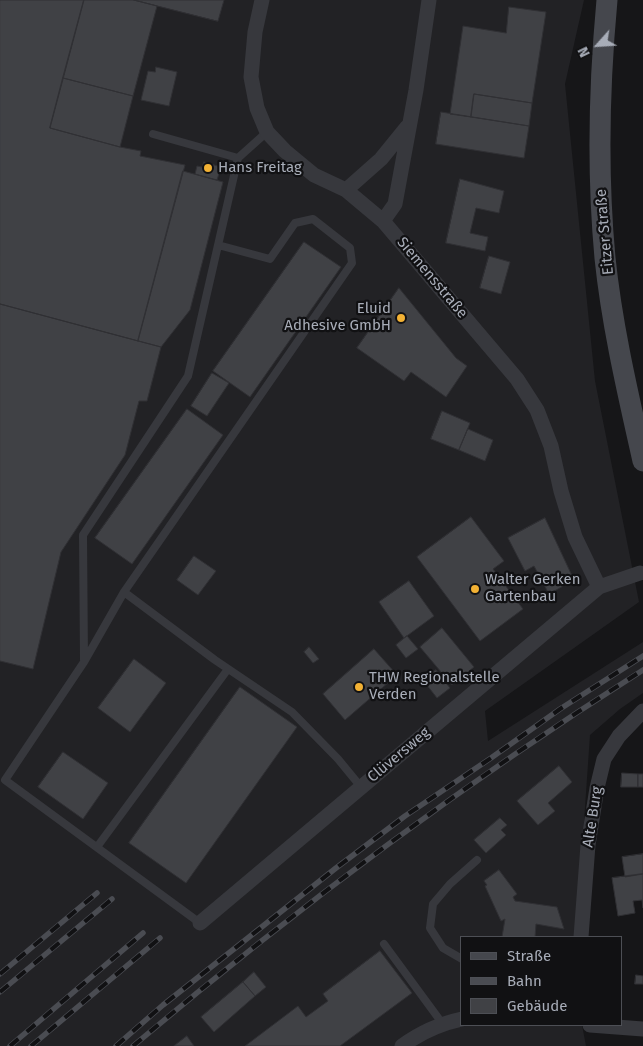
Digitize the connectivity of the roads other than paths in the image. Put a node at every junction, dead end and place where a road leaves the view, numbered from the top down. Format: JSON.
{"nodes":[{"id":1,"x":262,"y":0,"type":"edge"},
{"id":2,"x":429,"y":0,"type":"edge"},
{"id":3,"x":607,"y":0,"type":"edge"},
{"id":4,"x":408,"y":126,"type":"junction"},
{"id":5,"x":267,"y":132,"type":"junction"},
{"id":6,"x":153,"y":134,"type":"dead end"},
{"id":7,"x":238,"y":158,"type":"junction"},
{"id":8,"x":346,"y":190,"type":"junction"},
{"id":9,"x":383,"y":221,"type":"junction"},
{"id":10,"x":218,"y":245,"type":"junction"},
{"id":11,"x":643,"y":460,"type":"edge"},
{"id":12,"x":640,"y":573,"type":"dead end"},
{"id":13,"x":599,"y":587,"type":"junction"},
{"id":14,"x":124,"y":592,"type":"junction"},
{"id":15,"x":84,"y":662,"type":"junction"},
{"id":16,"x":228,"y":669,"type":"junction"},
{"id":17,"x":643,"y":711,"type":"edge"},
{"id":18,"x":362,"y":786,"type":"junction"},
{"id":19,"x":97,"y":847,"type":"junction"},
{"id":20,"x":477,"y":860,"type":"dead end"},
{"id":21,"x":200,"y":923,"type":"joint"},
{"id":22,"x":581,"y":936,"type":"edge"},
{"id":23,"x":384,"y":944,"type":"dead end"},
{"id":24,"x":460,"y":958,"type":"edge"},
{"id":25,"x":460,"y":1019,"type":"edge"},
{"id":26,"x":442,"y":1023,"type":"junction"},
{"id":27,"x":603,"y":1026,"type":"edge"},
{"id":28,"x":643,"y":1029,"type":"edge"},
{"id":29,"x":402,"y":1046,"type":"edge"}],
"edges":[{"from":1,"to":5,"type":"street","name":"Siemensstraße"},
{"from":2,"to":4,"type":"street"},
{"from":3,"to":11,"type":"main road","name":"Eitzer Straße"},
{"from":4,"to":8,"type":"street"},
{"from":4,"to":9,"type":"street"},
{"from":5,"to":7,"type":"lane"},
{"from":5,"to":8,"type":"street","name":"Siemensstraße"},
{"from":6,"to":7,"type":"lane"},
{"from":7,"to":10,"type":"lane"},
{"from":8,"to":9,"type":"street","name":"Siemensstraße"},
{"from":9,"to":13,"type":"street","name":"Siemensstraße"},
{"from":10,"to":14,"type":"lane"},
{"from":10,"to":15,"type":"lane"},
{"from":12,"to":13,"type":"street"},
{"from":13,"to":18,"type":"street","name":"Clüversweg"},
{"from":14,"to":15,"type":"lane"},
{"from":14,"to":16,"type":"lane"},
{"from":15,"to":19,"type":"lane"},
{"from":16,"to":18,"type":"lane"},
{"from":16,"to":19,"type":"lane"},
{"from":17,"to":22,"type":"street","name":"Alte Burg"},
{"from":18,"to":21,"type":"street","name":"Clüversweg"},
{"from":19,"to":21,"type":"lane"},
{"from":20,"to":24,"type":"lane"},
{"from":23,"to":26,"type":"lane"},
{"from":25,"to":26,"type":"street"},
{"from":26,"to":29,"type":"street"},
{"from":27,"to":28,"type":"street"}]}
